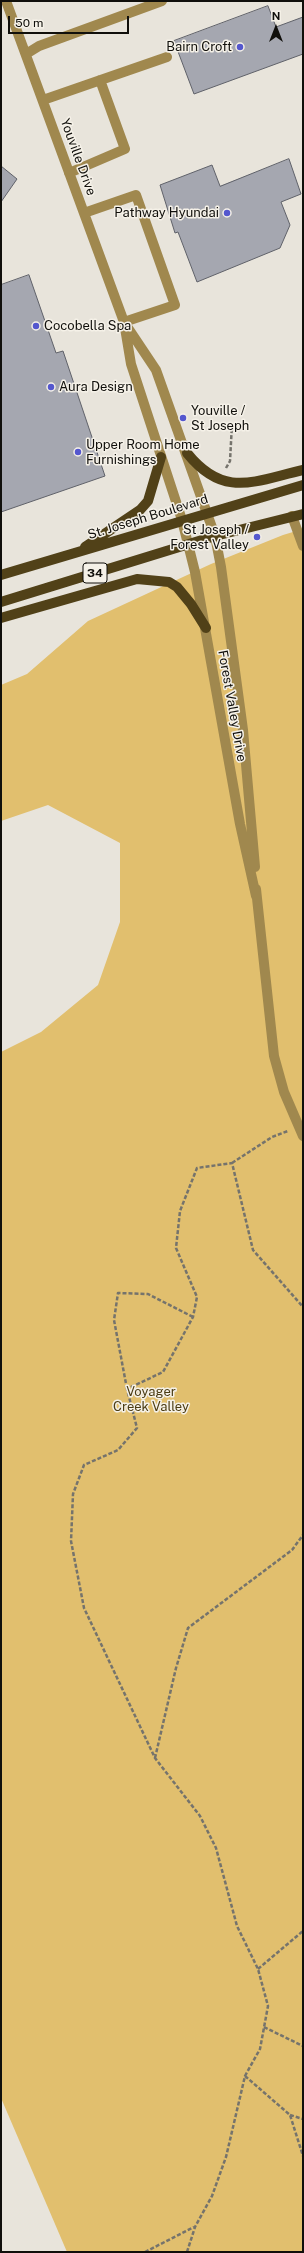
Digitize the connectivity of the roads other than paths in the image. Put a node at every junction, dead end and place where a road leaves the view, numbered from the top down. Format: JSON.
{"nodes":[{"id":1,"x":6,"y":1,"type":"edge"},
{"id":2,"x":162,"y":1,"type":"edge"},
{"id":3,"x":26,"y":54,"type":"junction"},
{"id":4,"x":167,"y":57,"type":"dead end"},
{"id":5,"x":100,"y":80,"type":"junction"},
{"id":6,"x":43,"y":100,"type":"junction"},
{"id":7,"x":69,"y":172,"type":"junction"},
{"id":8,"x":84,"y":214,"type":"junction"},
{"id":9,"x":124,"y":322,"type":"junction"},
{"id":10,"x":187,"y":453,"type":"junction"},
{"id":11,"x":161,"y":457,"type":"junction"},
{"id":12,"x":303,"y":470,"type":"edge"},
{"id":13,"x":303,"y":485,"type":"edge"},
{"id":14,"x":207,"y":512,"type":"junction"},
{"id":15,"x":303,"y":514,"type":"edge"},
{"id":16,"x":292,"y":516,"type":"junction"},
{"id":17,"x":182,"y":520,"type":"junction"},
{"id":18,"x":215,"y":536,"type":"junction"},
{"id":19,"x":188,"y":545,"type":"junction"},
{"id":20,"x":303,"y":546,"type":"edge"},
{"id":21,"x":75,"y":553,"type":"junction"},
{"id":22,"x":1,"y":575,"type":"edge"},
{"id":23,"x":1,"y":602,"type":"edge"},
{"id":24,"x":1,"y":618,"type":"edge"},
{"id":25,"x":206,"y":628,"type":"junction"},
{"id":26,"x":256,"y":896,"type":"junction"},
{"id":27,"x":301,"y":1132,"type":"edge"}],
"edges":[{"from":1,"to":3,"type":"street","name":"Youville Drive"},
{"from":2,"to":3,"type":"street"},
{"from":3,"to":6,"type":"street","name":"Youville Drive"},
{"from":4,"to":5,"type":"street"},
{"from":5,"to":6,"type":"street"},
{"from":5,"to":7,"type":"street"},
{"from":6,"to":7,"type":"street","name":"Youville Drive"},
{"from":7,"to":8,"type":"street","name":"Youville Drive"},
{"from":8,"to":9,"type":"street","name":"Youville Drive"},
{"from":8,"to":9,"type":"street"},
{"from":9,"to":10,"type":"street","name":"Youville Drive"},
{"from":9,"to":11,"type":"street","name":"Youville Drive"},
{"from":10,"to":12,"type":"main road"},
{"from":10,"to":14,"type":"street","name":"Youville Drive"},
{"from":11,"to":17,"type":"street","name":"Youville Drive"},
{"from":11,"to":21,"type":"main road"},
{"from":13,"to":14,"type":"main road","name":"St. Joseph Boulevard","number":"34"},
{"from":14,"to":17,"type":"main road","name":"St. Joseph Boulevard","number":"34"},
{"from":14,"to":18,"type":"street","name":"Youville Drive"},
{"from":15,"to":16,"type":"main road","number":"34"},
{"from":16,"to":18,"type":"main road","number":"34"},
{"from":16,"to":20,"type":"street"},
{"from":17,"to":19,"type":"street","name":"Forest Valley Drive"},
{"from":17,"to":21,"type":"main road","name":"St. Joseph Boulevard","number":"34"},
{"from":18,"to":19,"type":"main road","number":"34"},
{"from":18,"to":26,"type":"street","name":"Forest Valley Drive"},
{"from":19,"to":23,"type":"main road","number":"34"},
{"from":19,"to":25,"type":"street","name":"Forest Valley Drive"},
{"from":21,"to":22,"type":"main road","name":"St. Joseph Boulevard","number":"34"},
{"from":24,"to":25,"type":"main road"},
{"from":25,"to":26,"type":"street","name":"Forest Valley Drive"},
{"from":26,"to":27,"type":"street","name":"Forest Valley Drive"}]}
